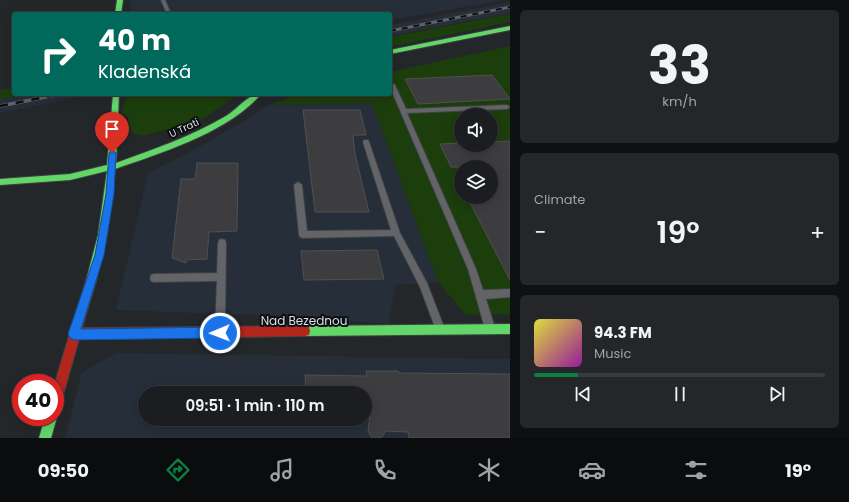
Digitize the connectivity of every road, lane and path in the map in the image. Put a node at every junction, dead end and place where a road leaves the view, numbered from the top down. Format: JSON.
{"nodes":[{"id":1,"x":120,"y":0,"type":"edge"},
{"id":2,"x":163,"y":0,"type":"edge"},
{"id":3,"x":118,"y":12,"type":"edge"},
{"id":4,"x":168,"y":12,"type":"edge"},
{"id":5,"x":510,"y":28,"type":"edge"},
{"id":6,"x":392,"y":52,"type":"edge"},
{"id":7,"x":392,"y":85,"type":"dead end"},
{"id":8,"x":116,"y":96,"type":"edge"},
{"id":9,"x":256,"y":96,"type":"edge"},
{"id":10,"x":507,"y":107,"type":"dead end"},
{"id":11,"x":404,"y":111,"type":"junction"},
{"id":12,"x":366,"y":142,"type":"dead end"},
{"id":13,"x":112,"y":168,"type":"junction"},
{"id":14,"x":0,"y":182,"type":"edge"},
{"id":15,"x":298,"y":185,"type":"dead end"},
{"id":16,"x":396,"y":233,"type":"junction"},
{"id":17,"x":222,"y":243,"type":"dead end"},
{"id":18,"x":221,"y":277,"type":"junction"},
{"id":19,"x":154,"y":278,"type":"dead end"},
{"id":20,"x":510,"y":293,"type":"edge"},
{"id":21,"x":479,"y":295,"type":"junction"},
{"id":22,"x":510,"y":329,"type":"edge"},
{"id":23,"x":490,"y":330,"type":"junction"},
{"id":24,"x":441,"y":331,"type":"junction"},
{"id":25,"x":220,"y":333,"type":"junction"},
{"id":26,"x":74,"y":334,"type":"junction"},
{"id":27,"x":63,"y":374,"type":"edge"},
{"id":28,"x":48,"y":426,"type":"edge"},
{"id":29,"x":45,"y":438,"type":"edge"}],
"edges":[{"from":1,"to":3,"type":"street"},
{"from":2,"to":4,"type":"lane"},
{"from":5,"to":6,"type":"street"},
{"from":7,"to":11,"type":"lane"},
{"from":8,"to":13,"type":"street"},
{"from":9,"to":13,"type":"street","name":"U Trati"},
{"from":10,"to":11,"type":"lane"},
{"from":11,"to":21,"type":"lane"},
{"from":12,"to":16,"type":"lane"},
{"from":13,"to":14,"type":"street","name":"U Trati"},
{"from":13,"to":26,"type":"street"},
{"from":15,"to":16,"type":"lane"},
{"from":16,"to":24,"type":"lane"},
{"from":17,"to":18,"type":"lane"},
{"from":18,"to":19,"type":"lane"},
{"from":18,"to":25,"type":"lane"},
{"from":20,"to":21,"type":"lane"},
{"from":21,"to":23,"type":"lane"},
{"from":22,"to":23,"type":"street","name":"Nad Bezednou"},
{"from":23,"to":24,"type":"street","name":"Nad Bezednou"},
{"from":24,"to":25,"type":"street","name":"Nad Bezednou"},
{"from":25,"to":26,"type":"street","name":"Nad Bezednou"},
{"from":26,"to":27,"type":"street"},
{"from":28,"to":29,"type":"street"}]}
